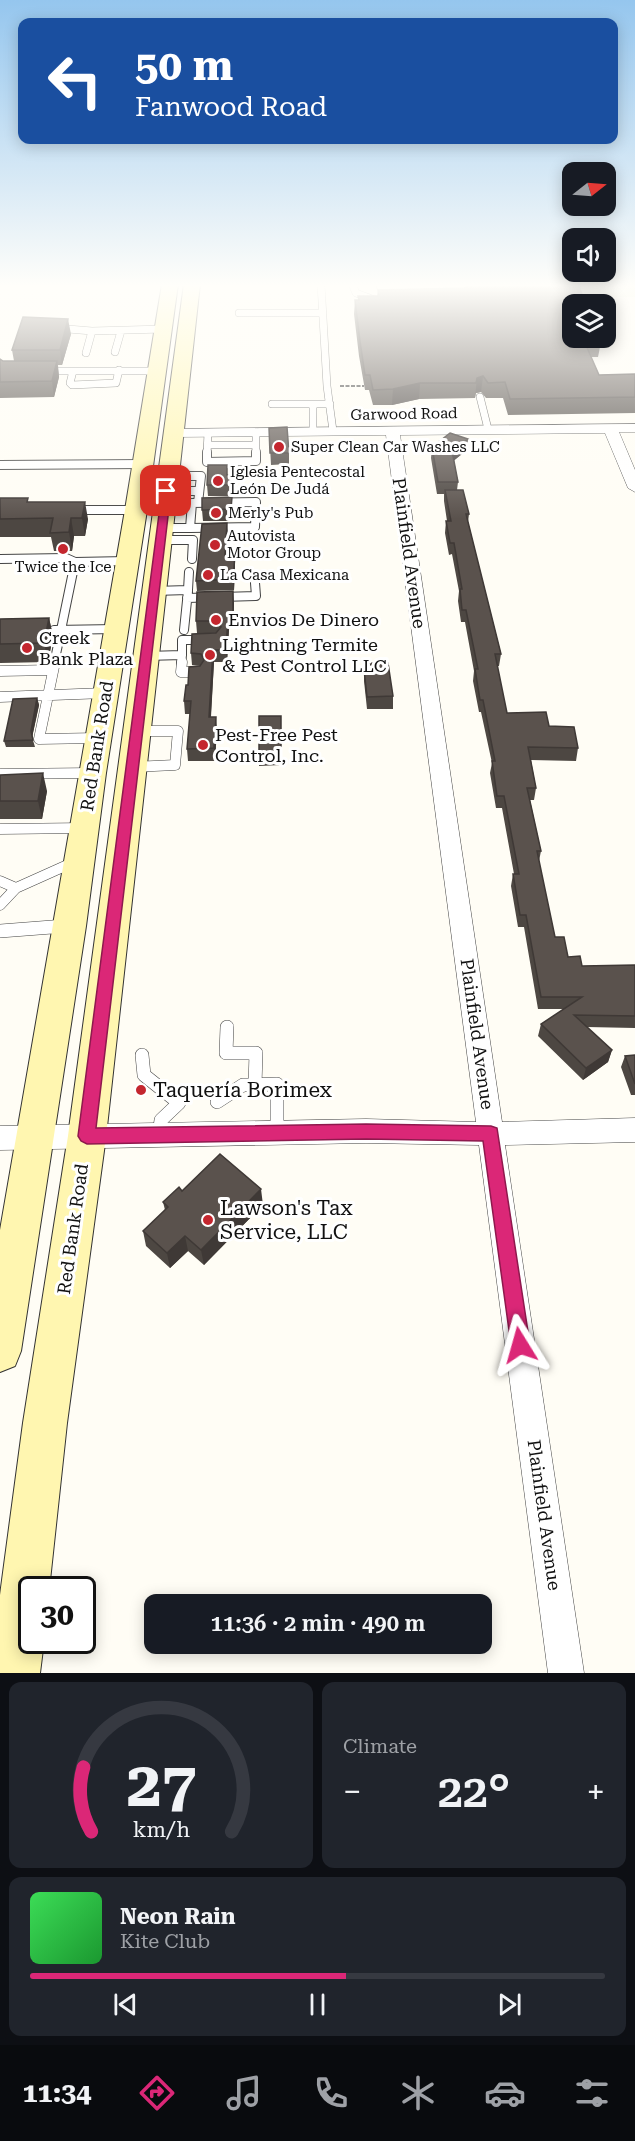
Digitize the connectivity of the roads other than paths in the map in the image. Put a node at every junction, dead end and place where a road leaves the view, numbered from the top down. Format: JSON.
{"nodes":[{"id":1,"x":159,"y":362,"type":"edge"},
{"id":2,"x":183,"y":362,"type":"edge"},
{"id":3,"x":326,"y":362,"type":"edge"},
{"id":4,"x":119,"y":370,"type":"junction"},
{"id":5,"x":39,"y":371,"type":"edge"},
{"id":6,"x":73,"y":371,"type":"junction"},
{"id":7,"x":158,"y":371,"type":"junction"},
{"id":8,"x":480,"y":397,"type":"dead end"},
{"id":9,"x":272,"y":404,"type":"dead end"},
{"id":10,"x":313,"y":404,"type":"junction"},
{"id":11,"x":330,"y":404,"type":"junction"},
{"id":12,"x":150,"y":418,"type":"junction"},
{"id":13,"x":635,"y":428,"type":"edge"},
{"id":14,"x":488,"y":429,"type":"junction"},
{"id":15,"x":611,"y":429,"type":"junction"},
{"id":16,"x":313,"y":431,"type":"junction"},
{"id":17,"x":333,"y":431,"type":"junction"},
{"id":18,"x":392,"y":431,"type":"junction"},
{"id":19,"x":174,"y":433,"type":"junction"},
{"id":20,"x":256,"y":438,"type":"junction"},
{"id":21,"x":208,"y":439,"type":"junction"},
{"id":22,"x":143,"y":464,"type":"junction"},
{"id":23,"x":0,"y":465,"type":"edge"},
{"id":24,"x":168,"y":484,"type":"junction"},
{"id":25,"x":635,"y":488,"type":"edge"},
{"id":26,"x":199,"y":491,"type":"junction"},
{"id":27,"x":198,"y":503,"type":"junction"},
{"id":28,"x":68,"y":510,"type":"edge"},
{"id":29,"x":136,"y":510,"type":"junction"},
{"id":30,"x":161,"y":534,"type":"junction"},
{"id":31,"x":192,"y":534,"type":"junction"},
{"id":32,"x":0,"y":559,"type":"edge"},
{"id":33,"x":192,"y":559,"type":"dead end"},
{"id":34,"x":127,"y":561,"type":"junction"},
{"id":35,"x":75,"y":562,"type":"junction"},
{"id":36,"x":189,"y":572,"type":"dead end"},
{"id":37,"x":255,"y":583,"type":"dead end"},
{"id":38,"x":154,"y":591,"type":"junction"},
{"id":39,"x":188,"y":594,"type":"junction"},
{"id":40,"x":116,"y":629,"type":"junction"},
{"id":41,"x":41,"y":630,"type":"edge"},
{"id":42,"x":61,"y":630,"type":"junction"},
{"id":43,"x":184,"y":630,"type":"dead end"},
{"id":44,"x":216,"y":639,"type":"edge"},
{"id":45,"x":182,"y":655,"type":"junction"},
{"id":46,"x":146,"y":656,"type":"junction"},
{"id":47,"x":53,"y":670,"type":"junction"},
{"id":48,"x":0,"y":671,"type":"edge"},
{"id":49,"x":198,"y":672,"type":"edge"},
{"id":50,"x":106,"y":693,"type":"junction"},
{"id":51,"x":48,"y":694,"type":"junction"},
{"id":52,"x":0,"y":697,"type":"edge"},
{"id":53,"x":137,"y":731,"type":"junction"},
{"id":54,"x":97,"y":738,"type":"junction"},
{"id":55,"x":132,"y":767,"type":"junction"},
{"id":56,"x":92,"y":773,"type":"junction"},
{"id":57,"x":0,"y":774,"type":"edge"},
{"id":58,"x":84,"y":828,"type":"junction"},
{"id":59,"x":0,"y":830,"type":"edge"},
{"id":60,"x":80,"y":859,"type":"junction"},
{"id":61,"x":0,"y":881,"type":"edge"},
{"id":62,"x":16,"y":888,"type":"junction"},
{"id":63,"x":0,"y":905,"type":"edge"},
{"id":64,"x":70,"y":926,"type":"junction"},
{"id":65,"x":0,"y":930,"type":"edge"},
{"id":66,"x":227,"y":1027,"type":"dead end"},
{"id":67,"x":142,"y":1055,"type":"dead end"},
{"id":68,"x":255,"y":1085,"type":"junction"},
{"id":69,"x":218,"y":1102,"type":"dead end"},
{"id":70,"x":635,"y":1130,"type":"edge"},
{"id":71,"x":278,"y":1133,"type":"junction"},
{"id":72,"x":491,"y":1134,"type":"junction"},
{"id":73,"x":159,"y":1135,"type":"junction"},
{"id":74,"x":87,"y":1136,"type":"junction"},
{"id":75,"x":18,"y":1137,"type":"edge"},
{"id":76,"x":0,"y":1351,"type":"edge"},
{"id":77,"x":15,"y":1673,"type":"edge"},
{"id":78,"x":566,"y":1673,"type":"edge"}],
"edges":[{"from":1,"to":7,"type":"main road","name":"Red Bank Road"},
{"from":2,"to":19,"type":"main road","name":"Red Bank Road"},
{"from":3,"to":11,"type":"lane"},
{"from":4,"to":6,"type":"lane"},
{"from":4,"to":6,"type":"lane"},
{"from":4,"to":7,"type":"lane"},
{"from":5,"to":6,"type":"lane"},
{"from":7,"to":12,"type":"main road","name":"Red Bank Road"},
{"from":8,"to":14,"type":"lane"},
{"from":9,"to":10,"type":"lane"},
{"from":10,"to":11,"type":"lane"},
{"from":10,"to":16,"type":"lane"},
{"from":11,"to":17,"type":"lane"},
{"from":12,"to":19,"type":"main road"},
{"from":12,"to":22,"type":"main road","name":"Red Bank Road"},
{"from":13,"to":15,"type":"street","name":"Garwood Road"},
{"from":14,"to":15,"type":"street","name":"Garwood Road"},
{"from":14,"to":18,"type":"street","name":"Garwood Road"},
{"from":15,"to":25,"type":"street"},
{"from":16,"to":17,"type":"street","name":"Garwood Road"},
{"from":16,"to":20,"type":"street","name":"Garwood Road"},
{"from":17,"to":18,"type":"street","name":"Garwood Road"},
{"from":18,"to":72,"type":"street","name":"Plainfield Avenue"},
{"from":19,"to":21,"type":"street","name":"Garwood Road"},
{"from":19,"to":24,"type":"main road","name":"Red Bank Road"},
{"from":20,"to":21,"type":"street","name":"Garwood Road"},
{"from":20,"to":21,"type":"lane"},
{"from":22,"to":23,"type":"lane"},
{"from":22,"to":24,"type":"main road"},
{"from":22,"to":29,"type":"main road","name":"Red Bank Road"},
{"from":24,"to":26,"type":"lane"},
{"from":24,"to":26,"type":"lane"},
{"from":24,"to":30,"type":"main road","name":"Red Bank Road"},
{"from":26,"to":27,"type":"lane"},
{"from":27,"to":31,"type":"lane"},
{"from":27,"to":31,"type":"lane"},
{"from":28,"to":29,"type":"lane"},
{"from":29,"to":34,"type":"main road","name":"Red Bank Road"},
{"from":30,"to":31,"type":"lane"},
{"from":30,"to":31,"type":"lane"},
{"from":30,"to":38,"type":"main road","name":"Red Bank Road"},
{"from":31,"to":33,"type":"lane"},
{"from":32,"to":35,"type":"lane"},
{"from":34,"to":35,"type":"lane"},
{"from":34,"to":40,"type":"main road","name":"Red Bank Road"},
{"from":35,"to":42,"type":"lane"},
{"from":36,"to":39,"type":"lane"},
{"from":37,"to":39,"type":"lane"},
{"from":38,"to":39,"type":"lane"},
{"from":38,"to":46,"type":"main road","name":"Red Bank Road"},
{"from":39,"to":43,"type":"lane"},
{"from":40,"to":42,"type":"lane"},
{"from":40,"to":50,"type":"main road","name":"Red Bank Road"},
{"from":41,"to":42,"type":"lane"},
{"from":42,"to":47,"type":"lane"},
{"from":44,"to":45,"type":"lane"},
{"from":45,"to":46,"type":"lane"},
{"from":45,"to":49,"type":"lane"},
{"from":46,"to":53,"type":"main road","name":"Red Bank Road"},
{"from":47,"to":48,"type":"lane"},
{"from":47,"to":51,"type":"lane"},
{"from":50,"to":51,"type":"lane"},
{"from":50,"to":54,"type":"main road","name":"Red Bank Road"},
{"from":51,"to":52,"type":"lane"},
{"from":51,"to":54,"type":"lane"},
{"from":53,"to":55,"type":"main road","name":"Red Bank Road"},
{"from":53,"to":55,"type":"lane"},
{"from":54,"to":56,"type":"main road","name":"Red Bank Road"},
{"from":55,"to":74,"type":"main road","name":"Red Bank Road"},
{"from":56,"to":57,"type":"lane"},
{"from":56,"to":58,"type":"main road","name":"Red Bank Road"},
{"from":58,"to":59,"type":"lane"},
{"from":58,"to":60,"type":"main road","name":"Red Bank Road"},
{"from":60,"to":62,"type":"lane"},
{"from":60,"to":64,"type":"main road","name":"Red Bank Road"},
{"from":61,"to":62,"type":"lane"},
{"from":62,"to":63,"type":"lane"},
{"from":64,"to":65,"type":"lane"},
{"from":64,"to":75,"type":"main road","name":"Red Bank Road"},
{"from":66,"to":68,"type":"lane"},
{"from":67,"to":73,"type":"lane"},
{"from":68,"to":69,"type":"lane"},
{"from":68,"to":71,"type":"lane"},
{"from":70,"to":72,"type":"street"},
{"from":71,"to":72,"type":"street"},
{"from":71,"to":73,"type":"street"},
{"from":72,"to":78,"type":"street","name":"Plainfield Avenue"},
{"from":73,"to":74,"type":"street"},
{"from":74,"to":75,"type":"street"},
{"from":74,"to":77,"type":"main road","name":"Red Bank Road"},
{"from":75,"to":76,"type":"main road","name":"Red Bank Road"}]}
